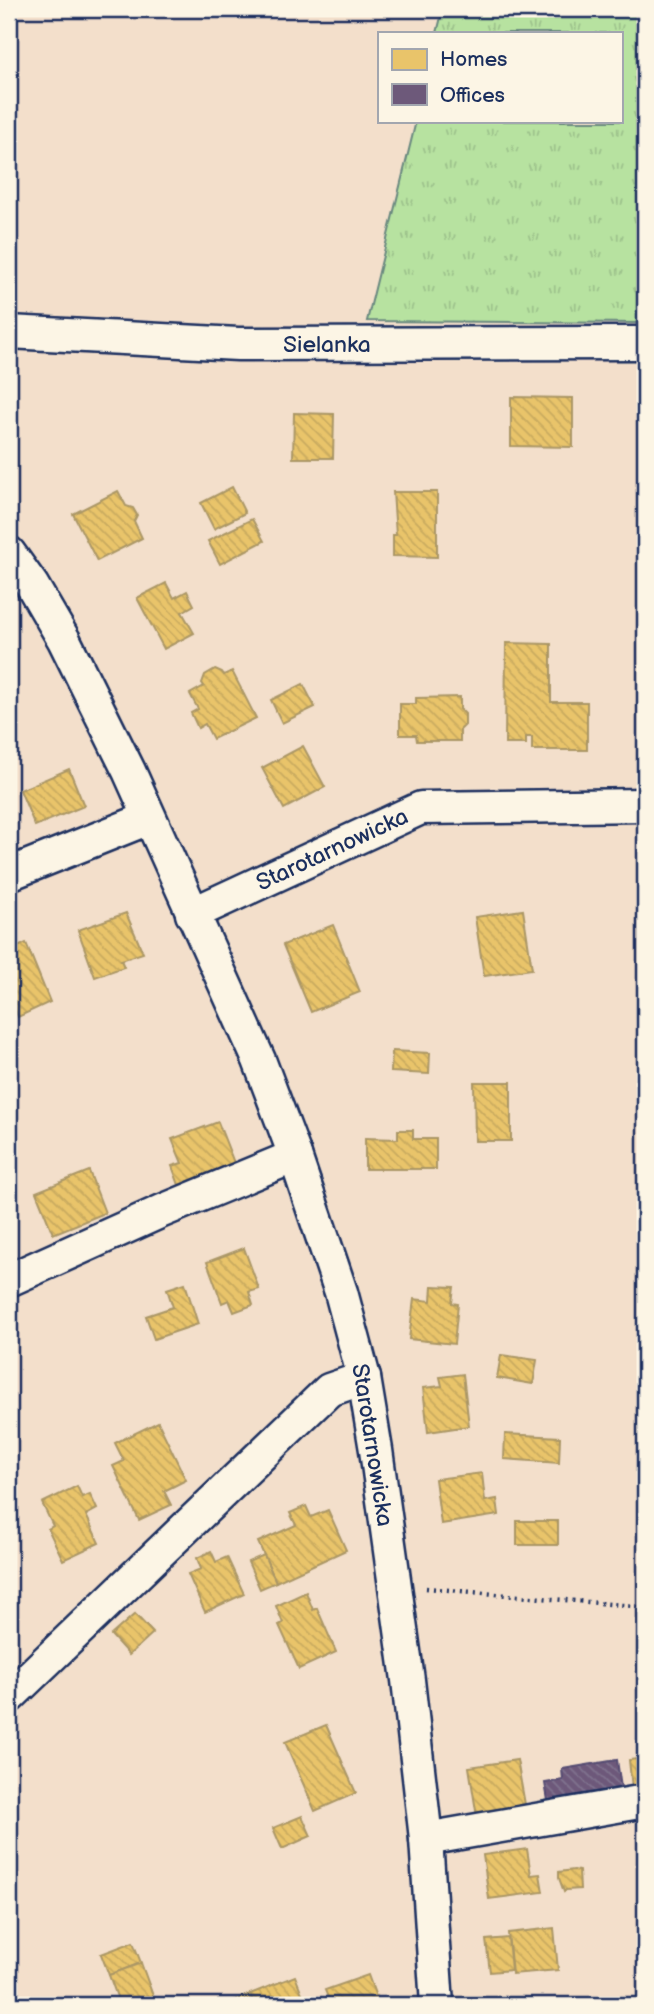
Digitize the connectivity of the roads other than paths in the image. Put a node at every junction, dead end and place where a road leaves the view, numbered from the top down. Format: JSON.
{"nodes":[{"id":1,"x":9,"y":332,"type":"edge"},
{"id":2,"x":645,"y":343,"type":"edge"},
{"id":3,"x":9,"y":552,"type":"edge"},
{"id":4,"x":645,"y":805,"type":"edge"},
{"id":5,"x":149,"y":818,"type":"junction"},
{"id":6,"x":9,"y":874,"type":"edge"},
{"id":7,"x":192,"y":914,"type":"junction"},
{"id":8,"x":295,"y":1156,"type":"junction"},
{"id":9,"x":9,"y":1280,"type":"edge"},
{"id":10,"x":364,"y":1378,"type":"junction"},
{"id":11,"x":9,"y":1698,"type":"edge"},
{"id":12,"x":645,"y":1801,"type":"edge"},
{"id":13,"x":426,"y":1839,"type":"junction"},
{"id":14,"x":437,"y":2005,"type":"edge"}],
"edges":[{"from":1,"to":2,"type":"street","name":"Sielanka"},
{"from":3,"to":5,"type":"street","name":"Starotarnowicka"},
{"from":4,"to":7,"type":"street","name":"Starotarnowicka"},
{"from":5,"to":6,"type":"street"},
{"from":5,"to":7,"type":"street","name":"Starotarnowicka"},
{"from":7,"to":8,"type":"street","name":"Starotarnowicka"},
{"from":8,"to":9,"type":"street"},
{"from":8,"to":10,"type":"street","name":"Starotarnowicka"},
{"from":10,"to":11,"type":"street"},
{"from":10,"to":13,"type":"street","name":"Starotarnowicka"},
{"from":12,"to":13,"type":"street"},
{"from":13,"to":14,"type":"street","name":"Starotarnowicka"}]}
